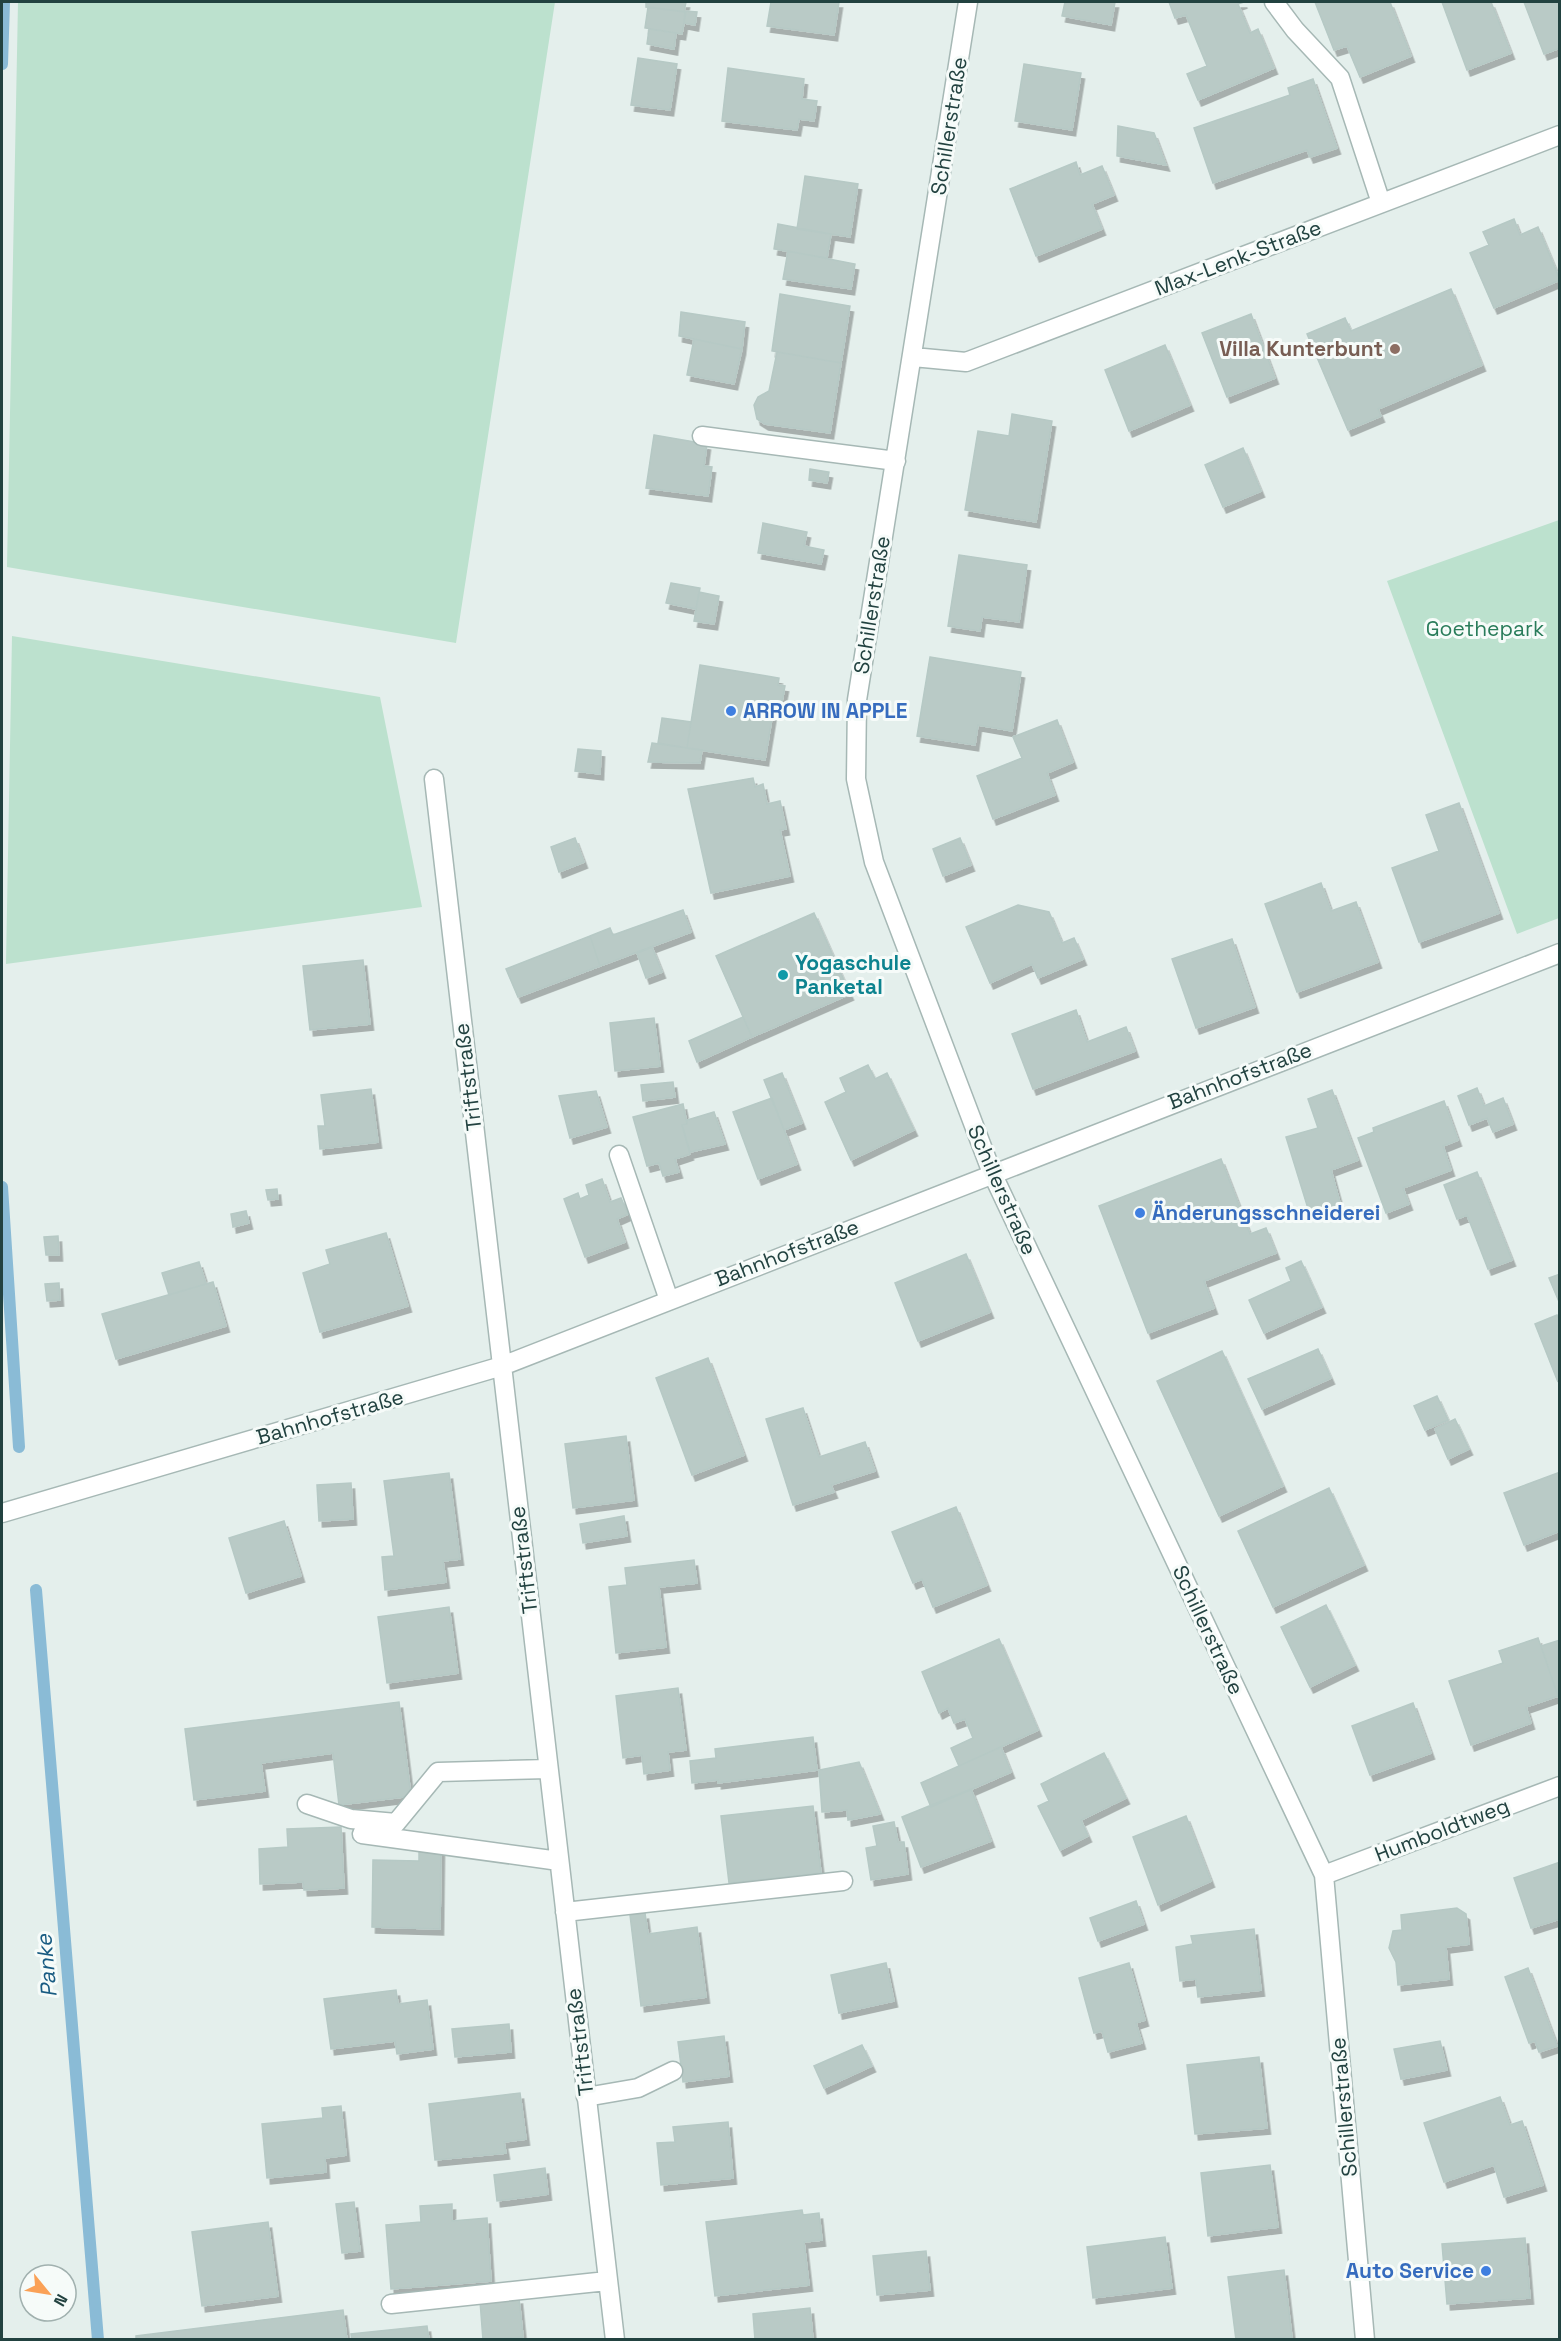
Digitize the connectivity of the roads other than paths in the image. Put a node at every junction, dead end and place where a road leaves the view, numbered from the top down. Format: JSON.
{"nodes":[{"id":1,"x":968,"y":2,"type":"edge"},
{"id":2,"x":1274,"y":2,"type":"edge"},
{"id":3,"x":1560,"y":135,"type":"edge"},
{"id":4,"x":1381,"y":203,"type":"junction"},
{"id":5,"x":913,"y":357,"type":"junction"},
{"id":6,"x":702,"y":436,"type":"dead end"},
{"id":7,"x":896,"y":461,"type":"junction"},
{"id":8,"x":434,"y":780,"type":"dead end"},
{"id":9,"x":1560,"y":952,"type":"edge"},
{"id":10,"x":619,"y":1155,"type":"dead end"},
{"id":11,"x":992,"y":1173,"type":"junction"},
{"id":12,"x":669,"y":1300,"type":"junction"},
{"id":13,"x":502,"y":1366,"type":"junction"},
{"id":14,"x":2,"y":1513,"type":"edge"},
{"id":15,"x":548,"y":1769,"type":"junction"},
{"id":16,"x":1560,"y":1786,"type":"edge"},
{"id":17,"x":307,"y":1804,"type":"dead end"},
{"id":18,"x":362,"y":1834,"type":"dead end"},
{"id":19,"x":559,"y":1861,"type":"junction"},
{"id":20,"x":1324,"y":1875,"type":"junction"},
{"id":21,"x":843,"y":1881,"type":"dead end"},
{"id":22,"x":565,"y":1912,"type":"junction"},
{"id":23,"x":672,"y":2070,"type":"dead end"},
{"id":24,"x":586,"y":2097,"type":"junction"},
{"id":25,"x":608,"y":2281,"type":"junction"},
{"id":26,"x":391,"y":2304,"type":"dead end"},
{"id":27,"x":615,"y":2340,"type":"edge"},
{"id":28,"x":1365,"y":2340,"type":"edge"}],
"edges":[{"from":1,"to":5,"type":"street","name":"Schillerstraße"},
{"from":2,"to":4,"type":"street"},
{"from":3,"to":4,"type":"street","name":"Max-Lenk-Straße"},
{"from":4,"to":5,"type":"street","name":"Max-Lenk-Straße"},
{"from":5,"to":7,"type":"street","name":"Schillerstraße"},
{"from":6,"to":7,"type":"street"},
{"from":7,"to":11,"type":"street","name":"Schillerstraße"},
{"from":8,"to":13,"type":"street","name":"Triftstraße"},
{"from":9,"to":11,"type":"street","name":"Bahnhofstraße"},
{"from":10,"to":12,"type":"street"},
{"from":11,"to":12,"type":"street","name":"Bahnhofstraße"},
{"from":11,"to":20,"type":"street","name":"Schillerstraße"},
{"from":12,"to":13,"type":"street","name":"Bahnhofstraße"},
{"from":13,"to":14,"type":"street","name":"Bahnhofstraße"},
{"from":13,"to":15,"type":"street","name":"Triftstraße"},
{"from":15,"to":17,"type":"street"},
{"from":15,"to":19,"type":"street","name":"Triftstraße"},
{"from":16,"to":20,"type":"street","name":"Humboldtweg"},
{"from":18,"to":19,"type":"street"},
{"from":19,"to":22,"type":"street","name":"Triftstraße"},
{"from":20,"to":28,"type":"street","name":"Schillerstraße"},
{"from":21,"to":22,"type":"street"},
{"from":22,"to":24,"type":"street","name":"Triftstraße"},
{"from":23,"to":24,"type":"street"},
{"from":24,"to":25,"type":"street","name":"Triftstraße"},
{"from":25,"to":26,"type":"street"},
{"from":25,"to":27,"type":"street","name":"Triftstraße"}]}
